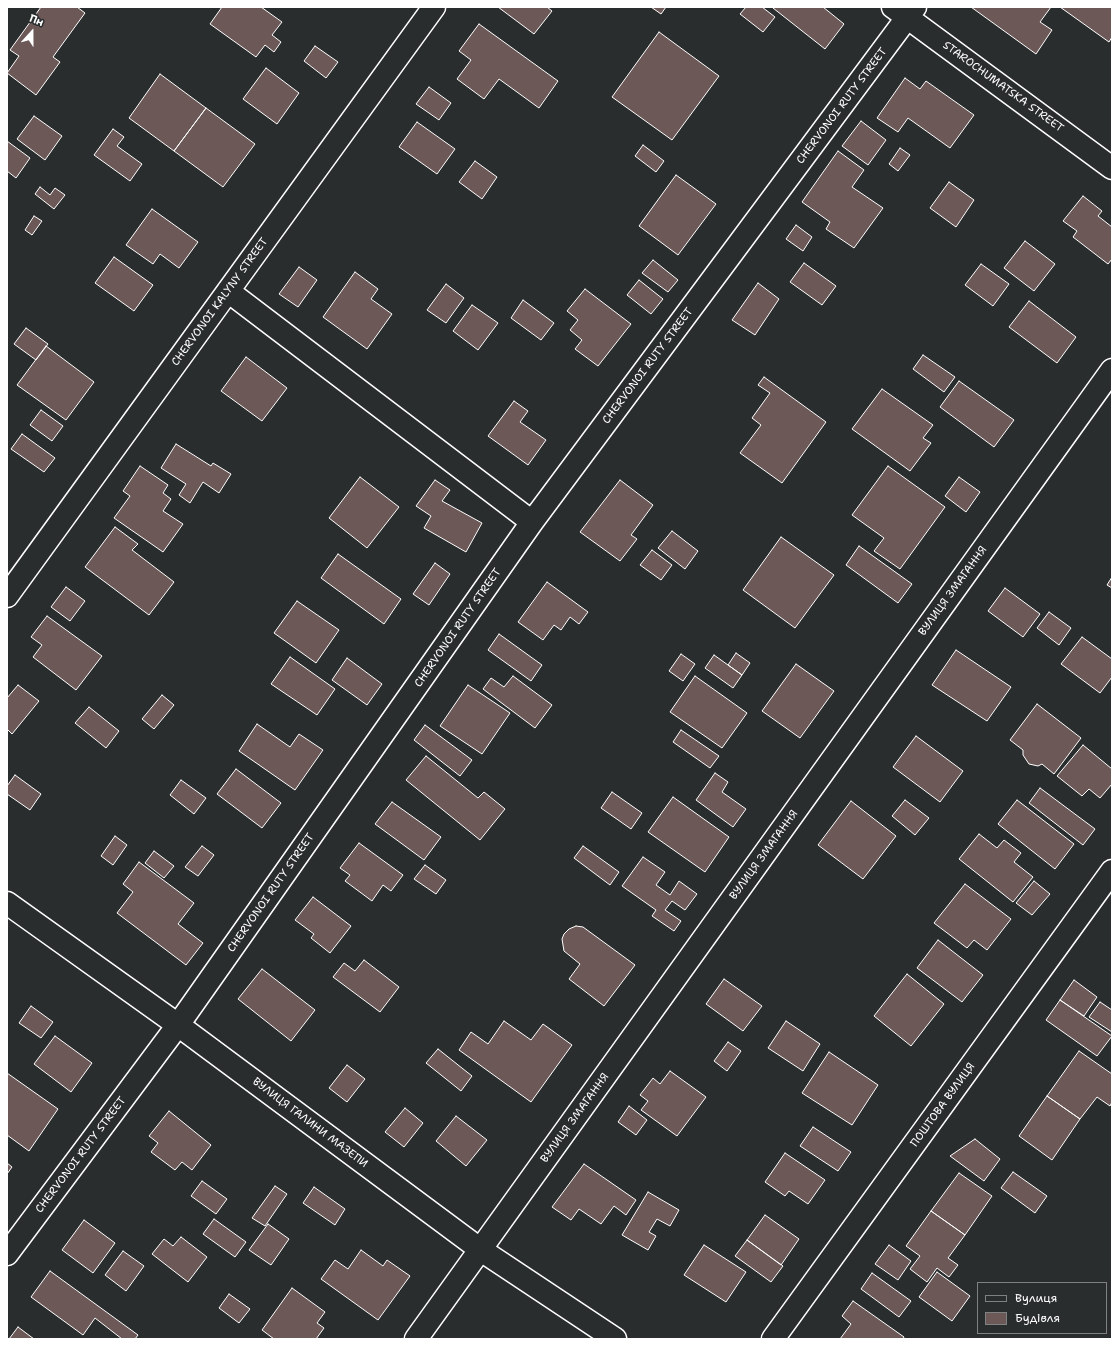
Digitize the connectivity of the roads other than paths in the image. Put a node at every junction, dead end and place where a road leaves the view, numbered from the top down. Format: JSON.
{"nodes":[{"id":1,"x":434,"y":7,"type":"edge"},
{"id":2,"x":905,"y":11,"type":"edge"},
{"id":3,"x":1112,"y":168,"type":"edge"},
{"id":4,"x":228,"y":292,"type":"junction"},
{"id":5,"x":1112,"y":370,"type":"edge"},
{"id":6,"x":532,"y":522,"type":"junction"},
{"id":7,"x":7,"y":596,"type":"edge"},
{"id":8,"x":1112,"y":871,"type":"edge"},
{"id":9,"x":7,"y":903,"type":"edge"},
{"id":10,"x":178,"y":1025,"type":"junction"},
{"id":11,"x":481,"y":1250,"type":"junction"},
{"id":12,"x":7,"y":1254,"type":"edge"},
{"id":13,"x":416,"y":1339,"type":"edge"},
{"id":14,"x":615,"y":1339,"type":"edge"},
{"id":15,"x":773,"y":1339,"type":"edge"}],
"edges":[{"from":1,"to":4,"type":"street","name":"CHERVONOI KALYNY STREET"},
{"from":2,"to":3,"type":"street","name":"STAROCHUMATSKA STREET"},
{"from":2,"to":6,"type":"street","name":"CHERVONOI RUTY STREET"},
{"from":4,"to":6,"type":"street"},
{"from":4,"to":7,"type":"street","name":"CHERVONOI KALYNY STREET"},
{"from":5,"to":11,"type":"street","name":"ВУЛИЦЯ ЗМАГАННЯ"},
{"from":6,"to":10,"type":"street","name":"CHERVONOI RUTY STREET"},
{"from":8,"to":15,"type":"street","name":"ПОШТОВА ВУЛИЦЯ"},
{"from":9,"to":10,"type":"street","name":"ВУЛИЦЯ ГАЛИНИ МАЗЕПИ"},
{"from":10,"to":11,"type":"street","name":"ВУЛИЦЯ ГАЛИНИ МАЗЕПИ"},
{"from":10,"to":12,"type":"street","name":"CHERVONOI RUTY STREET"},
{"from":11,"to":13,"type":"street","name":"ВУЛИЦЯ ЗМАГАННЯ"},
{"from":11,"to":14,"type":"street","name":"ВУЛИЦЯ ГАЛИНИ МАЗЕПИ"}]}
